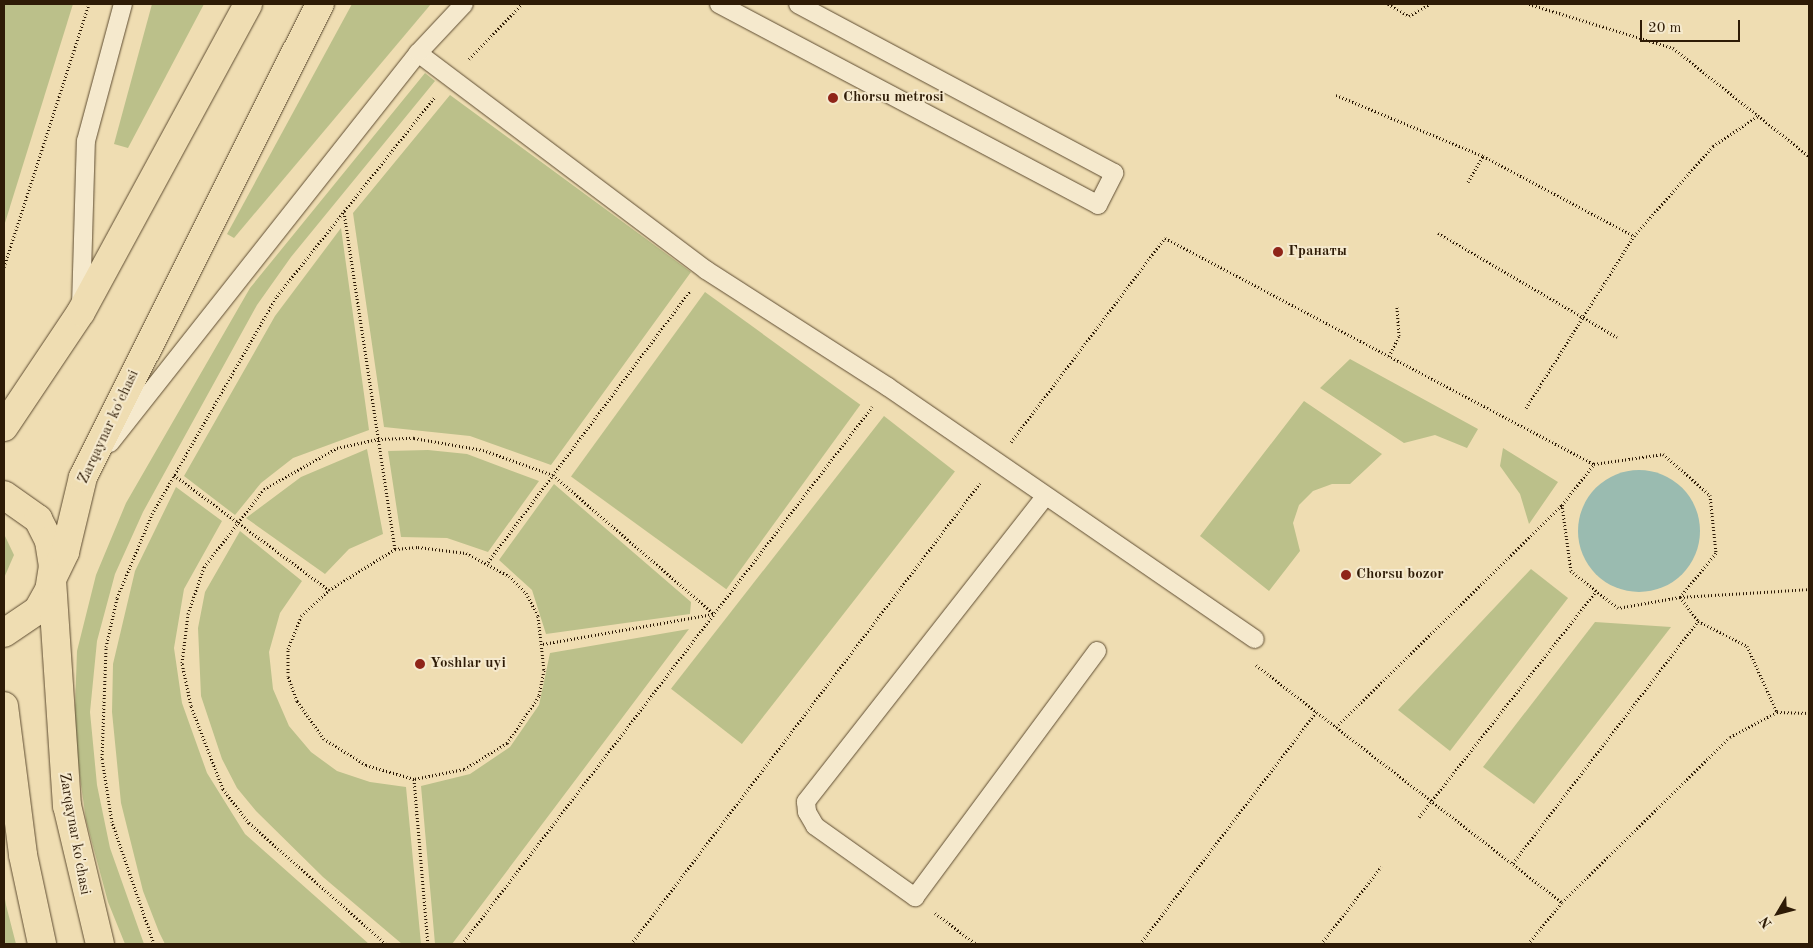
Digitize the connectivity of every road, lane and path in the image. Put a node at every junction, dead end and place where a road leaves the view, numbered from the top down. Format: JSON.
{"nodes":[{"id":1,"x":89,"y":4,"type":"edge"},
{"id":2,"x":123,"y":4,"type":"edge"},
{"id":3,"x":248,"y":4,"type":"edge"},
{"id":4,"x":320,"y":4,"type":"edge"},
{"id":5,"x":464,"y":4,"type":"edge"},
{"id":6,"x":522,"y":4,"type":"edge"},
{"id":7,"x":719,"y":4,"type":"edge"},
{"id":8,"x":798,"y":4,"type":"edge"},
{"id":9,"x":1388,"y":4,"type":"edge"},
{"id":10,"x":1430,"y":4,"type":"edge"},
{"id":11,"x":1529,"y":4,"type":"edge"},
{"id":12,"x":418,"y":53,"type":"junction"},
{"id":13,"x":450,"y":79,"type":"junction"},
{"id":14,"x":1336,"y":95,"type":"dead end"},
{"id":15,"x":1758,"y":116,"type":"junction"},
{"id":16,"x":1483,"y":156,"type":"junction"},
{"id":17,"x":1809,"y":156,"type":"edge"},
{"id":18,"x":1468,"y":182,"type":"dead end"},
{"id":19,"x":344,"y":211,"type":"junction"},
{"id":20,"x":1438,"y":233,"type":"dead end"},
{"id":21,"x":1634,"y":236,"type":"junction"},
{"id":22,"x":4,"y":267,"type":"edge"},
{"id":23,"x":706,"y":270,"type":"junction"},
{"id":24,"x":1397,"y":307,"type":"dead end"},
{"id":25,"x":81,"y":312,"type":"junction"},
{"id":26,"x":1618,"y":337,"type":"dead end"},
{"id":27,"x":1389,"y":356,"type":"junction"},
{"id":28,"x":888,"y":387,"type":"junction"},
{"id":29,"x":1526,"y":408,"type":"dead end"},
{"id":30,"x":4,"y":428,"type":"edge"},
{"id":31,"x":378,"y":439,"type":"junction"},
{"id":32,"x":995,"y":463,"type":"junction"},
{"id":33,"x":1594,"y":464,"type":"junction"},
{"id":34,"x":174,"y":475,"type":"junction"},
{"id":35,"x":553,"y":475,"type":"junction"},
{"id":36,"x":84,"y":477,"type":"junction"},
{"id":37,"x":4,"y":495,"type":"edge"},
{"id":38,"x":1044,"y":498,"type":"junction"},
{"id":39,"x":1562,"y":505,"type":"junction"},
{"id":40,"x":236,"y":521,"type":"junction"},
{"id":41,"x":395,"y":549,"type":"junction"},
{"id":42,"x":488,"y":562,"type":"junction"},
{"id":43,"x":52,"y":579,"type":"junction"},
{"id":44,"x":1809,"y":589,"type":"edge"},
{"id":45,"x":329,"y":590,"type":"junction"},
{"id":46,"x":1596,"y":590,"type":"junction"},
{"id":47,"x":1680,"y":597,"type":"junction"},
{"id":48,"x":714,"y":614,"type":"junction"},
{"id":49,"x":1698,"y":621,"type":"junction"},
{"id":50,"x":4,"y":633,"type":"edge"},
{"id":51,"x":1255,"y":639,"type":"dead end"},
{"id":52,"x":543,"y":644,"type":"junction"},
{"id":53,"x":1097,"y":651,"type":"dead end"},
{"id":54,"x":1254,"y":663,"type":"dead end"},
{"id":55,"x":4,"y":706,"type":"edge"},
{"id":56,"x":1317,"y":711,"type":"junction"},
{"id":57,"x":1777,"y":712,"type":"junction"},
{"id":58,"x":1809,"y":713,"type":"edge"},
{"id":59,"x":1336,"y":727,"type":"junction"},
{"id":60,"x":414,"y":779,"type":"junction"},
{"id":61,"x":1431,"y":801,"type":"junction"},
{"id":62,"x":1419,"y":817,"type":"dead end"},
{"id":63,"x":1513,"y":863,"type":"junction"},
{"id":64,"x":1381,"y":867,"type":"dead end"},
{"id":65,"x":915,"y":897,"type":"junction"},
{"id":66,"x":1562,"y":902,"type":"junction"},
{"id":67,"x":42,"y":944,"type":"edge"},
{"id":68,"x":100,"y":944,"type":"edge"},
{"id":69,"x":154,"y":944,"type":"edge"},
{"id":70,"x":386,"y":944,"type":"edge"},
{"id":71,"x":428,"y":944,"type":"edge"},
{"id":72,"x":462,"y":944,"type":"edge"},
{"id":73,"x":631,"y":944,"type":"edge"},
{"id":74,"x":976,"y":944,"type":"edge"},
{"id":75,"x":1140,"y":944,"type":"edge"},
{"id":76,"x":1321,"y":944,"type":"edge"},
{"id":77,"x":1528,"y":944,"type":"edge"}],
"edges":[{"from":1,"to":22,"type":"path"},
{"from":2,"to":25,"type":"lane"},
{"from":3,"to":25,"type":"main road"},
{"from":4,"to":36,"type":"main road","name":"Zarqaynar ko'chasi"},
{"from":5,"to":12,"type":"lane"},
{"from":6,"to":13,"type":"path"},
{"from":7,"to":8,"type":"lane"},
{"from":9,"to":10,"type":"path"},
{"from":11,"to":15,"type":"path"},
{"from":12,"to":13,"type":"lane"},
{"from":12,"to":36,"type":"lane"},
{"from":13,"to":19,"type":"path"},
{"from":13,"to":23,"type":"lane"},
{"from":14,"to":16,"type":"path"},
{"from":15,"to":17,"type":"path"},
{"from":15,"to":21,"type":"path"},
{"from":16,"to":18,"type":"path"},
{"from":16,"to":21,"type":"path"},
{"from":19,"to":31,"type":"path"},
{"from":19,"to":34,"type":"path"},
{"from":20,"to":26,"type":"path"},
{"from":21,"to":29,"type":"path"},
{"from":23,"to":28,"type":"lane"},
{"from":23,"to":35,"type":"path"},
{"from":24,"to":27,"type":"path"},
{"from":25,"to":30,"type":"main road"},
{"from":27,"to":32,"type":"path"},
{"from":27,"to":33,"type":"path"},
{"from":28,"to":32,"type":"lane"},
{"from":28,"to":48,"type":"path"},
{"from":31,"to":35,"type":"path"},
{"from":31,"to":40,"type":"path"},
{"from":31,"to":41,"type":"path"},
{"from":32,"to":38,"type":"lane"},
{"from":32,"to":73,"type":"path"},
{"from":33,"to":39,"type":"path"},
{"from":33,"to":47,"type":"path"},
{"from":34,"to":40,"type":"path"},
{"from":34,"to":69,"type":"path"},
{"from":35,"to":42,"type":"path"},
{"from":35,"to":48,"type":"path"},
{"from":36,"to":43,"type":"main road","name":"Zarqaynar ko'chasi"},
{"from":37,"to":43,"type":"main road"},
{"from":38,"to":51,"type":"lane"},
{"from":38,"to":65,"type":"lane"},
{"from":39,"to":46,"type":"path"},
{"from":39,"to":59,"type":"path"},
{"from":40,"to":45,"type":"path"},
{"from":40,"to":70,"type":"path"},
{"from":41,"to":42,"type":"path"},
{"from":41,"to":45,"type":"path"},
{"from":42,"to":52,"type":"path"},
{"from":43,"to":50,"type":"main road"},
{"from":43,"to":68,"type":"main road","name":"Zarqaynar ko'chasi"},
{"from":44,"to":47,"type":"path"},
{"from":45,"to":60,"type":"path"},
{"from":46,"to":47,"type":"path"},
{"from":46,"to":61,"type":"path"},
{"from":47,"to":49,"type":"path"},
{"from":48,"to":52,"type":"path"},
{"from":48,"to":72,"type":"path"},
{"from":49,"to":57,"type":"path"},
{"from":49,"to":63,"type":"path"},
{"from":52,"to":60,"type":"path"},
{"from":53,"to":65,"type":"lane"},
{"from":54,"to":56,"type":"path"},
{"from":55,"to":67,"type":"main road"},
{"from":56,"to":59,"type":"path"},
{"from":56,"to":75,"type":"path"},
{"from":57,"to":58,"type":"path"},
{"from":57,"to":66,"type":"path"},
{"from":59,"to":61,"type":"path"},
{"from":60,"to":71,"type":"path"},
{"from":61,"to":62,"type":"path"},
{"from":61,"to":63,"type":"path"},
{"from":63,"to":66,"type":"path"},
{"from":64,"to":76,"type":"path"},
{"from":65,"to":74,"type":"path"},
{"from":66,"to":77,"type":"path"}]}
